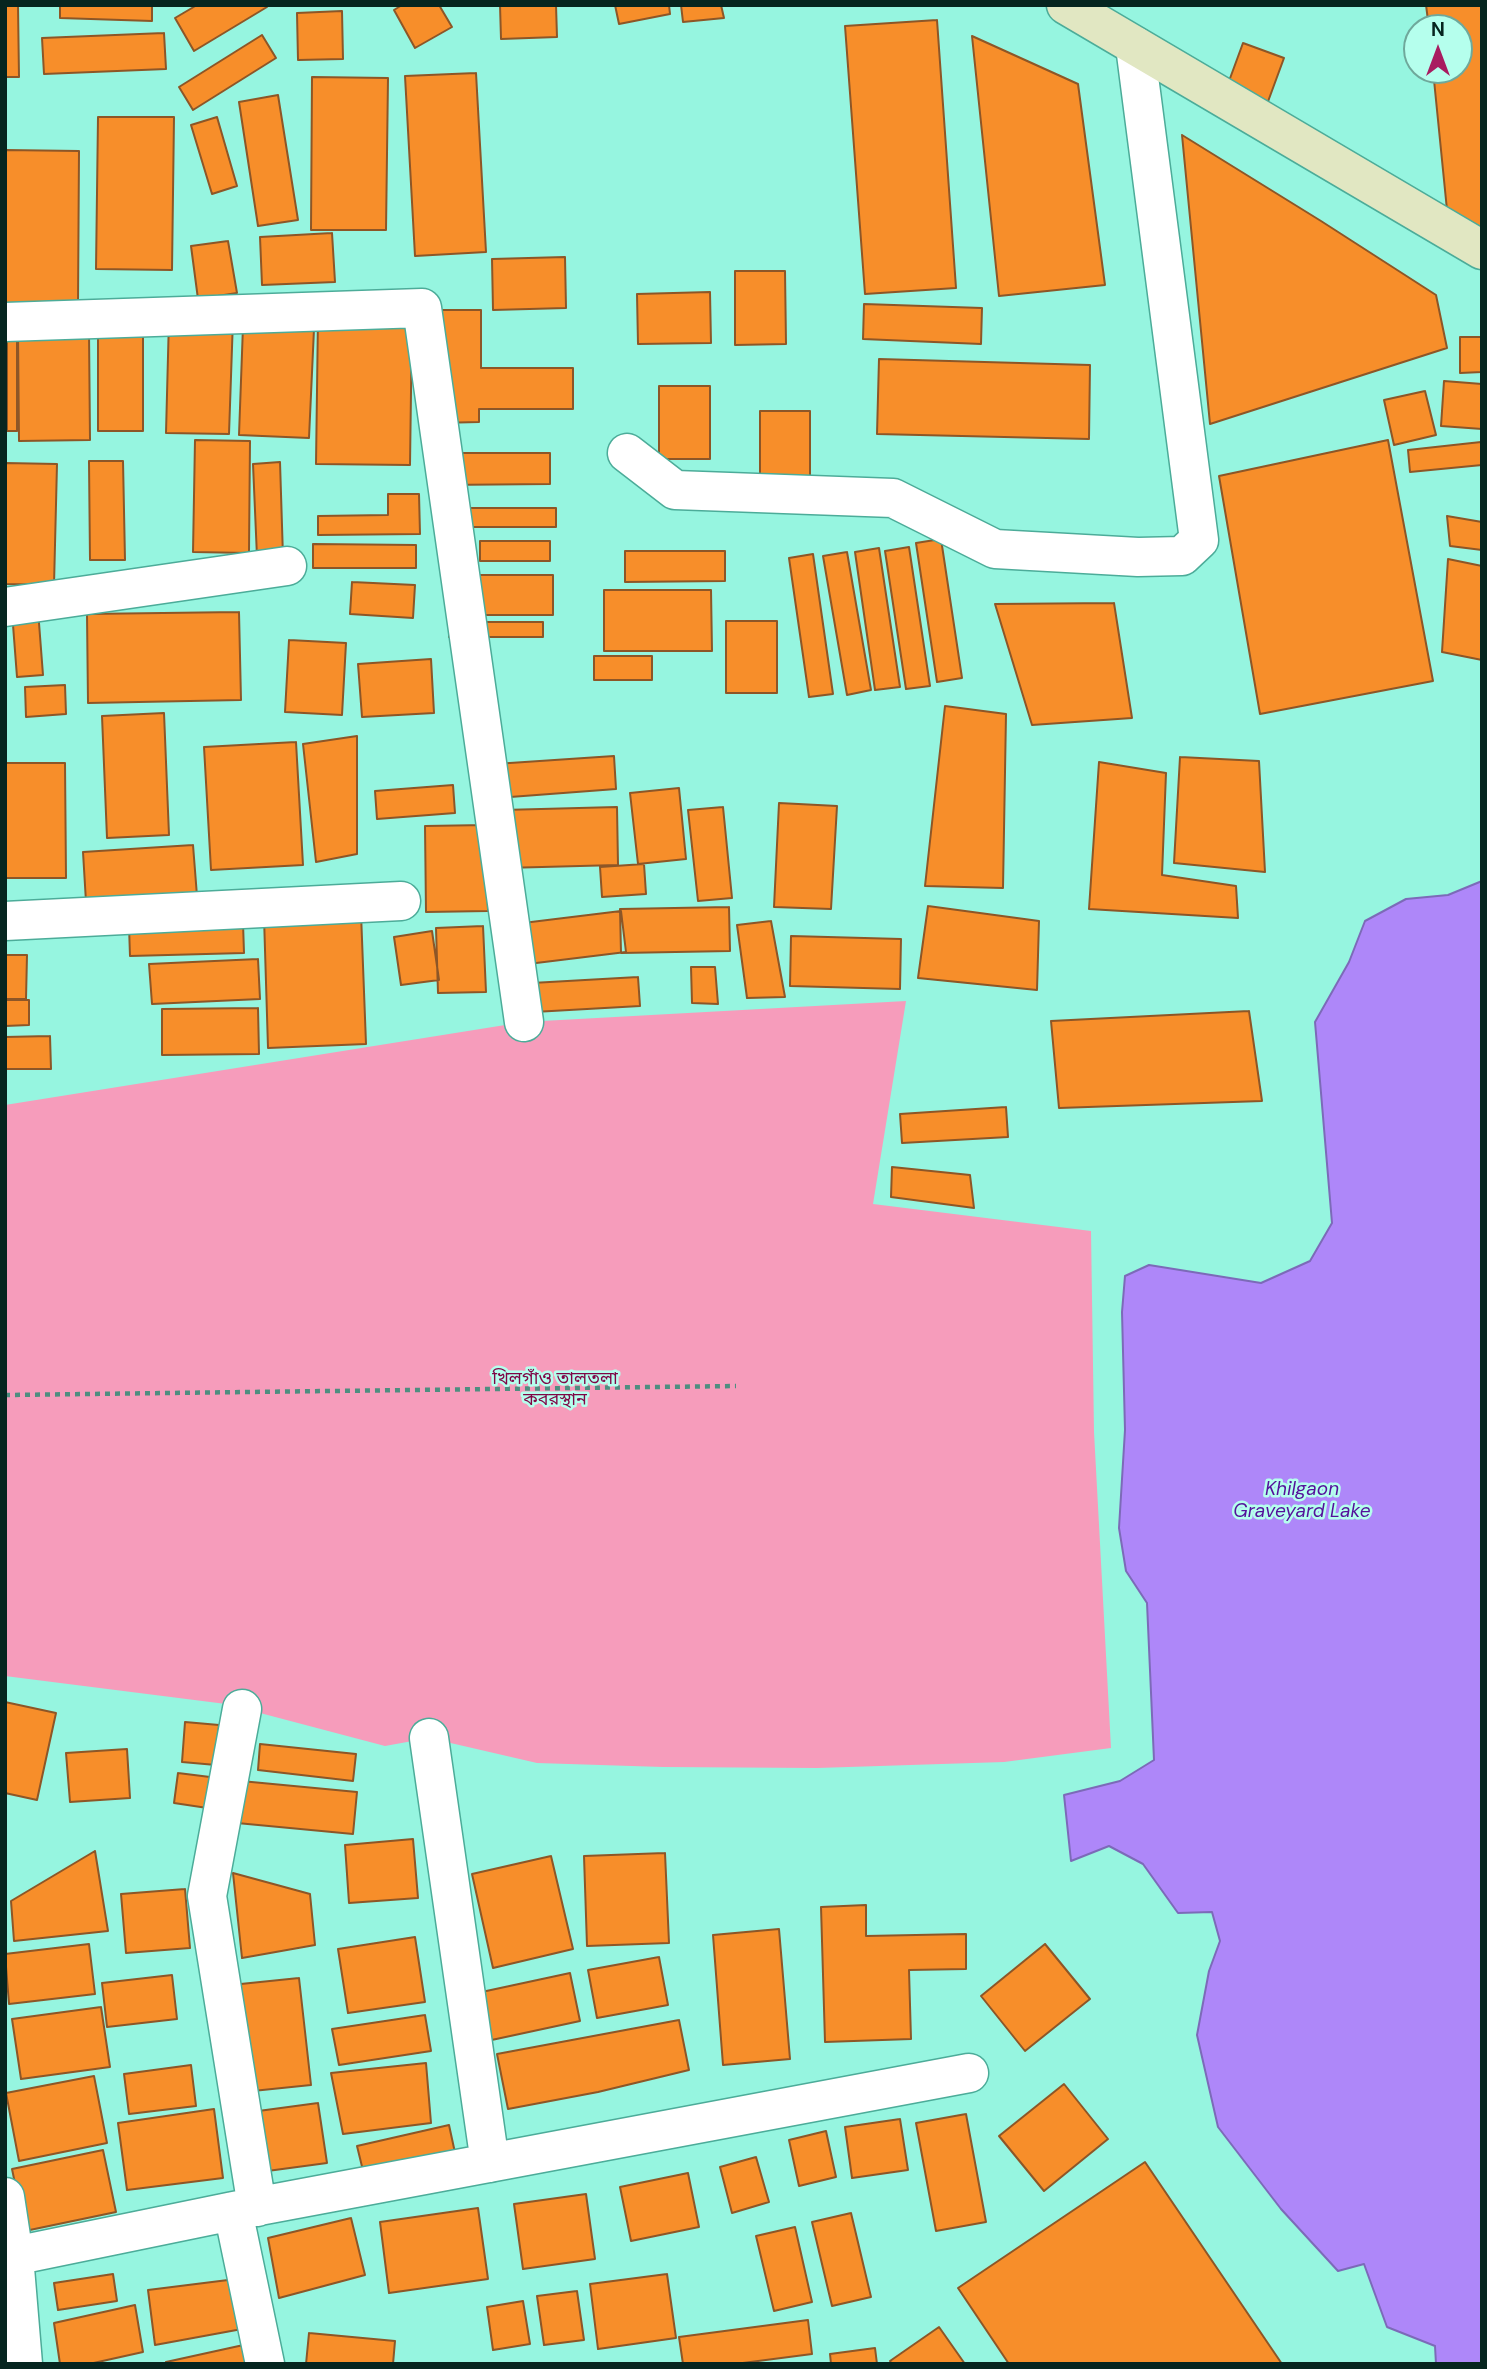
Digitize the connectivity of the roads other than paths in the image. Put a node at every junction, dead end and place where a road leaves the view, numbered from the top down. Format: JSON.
{"nodes":[{"id":1,"x":1066,"y":5,"type":"edge"},
{"id":2,"x":1135,"y":46,"type":"junction"},
{"id":3,"x":1482,"y":250,"type":"edge"},
{"id":4,"x":5,"y":322,"type":"edge"},
{"id":5,"x":627,"y":453,"type":"dead end"},
{"id":6,"x":286,"y":566,"type":"dead end"},
{"id":7,"x":5,"y":607,"type":"edge"},
{"id":8,"x":401,"y":901,"type":"dead end"},
{"id":9,"x":5,"y":921,"type":"edge"},
{"id":10,"x":524,"y":1022,"type":"dead end"},
{"id":11,"x":242,"y":1709,"type":"dead end"},
{"id":12,"x":429,"y":1738,"type":"dead end"},
{"id":13,"x":969,"y":2073,"type":"dead end"},
{"id":14,"x":490,"y":2163,"type":"junction"},
{"id":15,"x":5,"y":2197,"type":"edge"},
{"id":16,"x":245,"y":2209,"type":"junction"},
{"id":17,"x":14,"y":2256,"type":"junction"},
{"id":18,"x":23,"y":2364,"type":"edge"},
{"id":19,"x":265,"y":2364,"type":"edge"}],
"edges":[{"from":1,"to":2,"type":"street"},
{"from":2,"to":3,"type":"street"},
{"from":2,"to":5,"type":"street"},
{"from":4,"to":10,"type":"street"},
{"from":6,"to":7,"type":"street"},
{"from":8,"to":9,"type":"street"},
{"from":11,"to":16,"type":"street"},
{"from":12,"to":14,"type":"street"},
{"from":13,"to":14,"type":"street"},
{"from":14,"to":16,"type":"street"},
{"from":15,"to":17,"type":"street"},
{"from":16,"to":17,"type":"street"},
{"from":16,"to":19,"type":"street"},
{"from":17,"to":18,"type":"street"}]}
